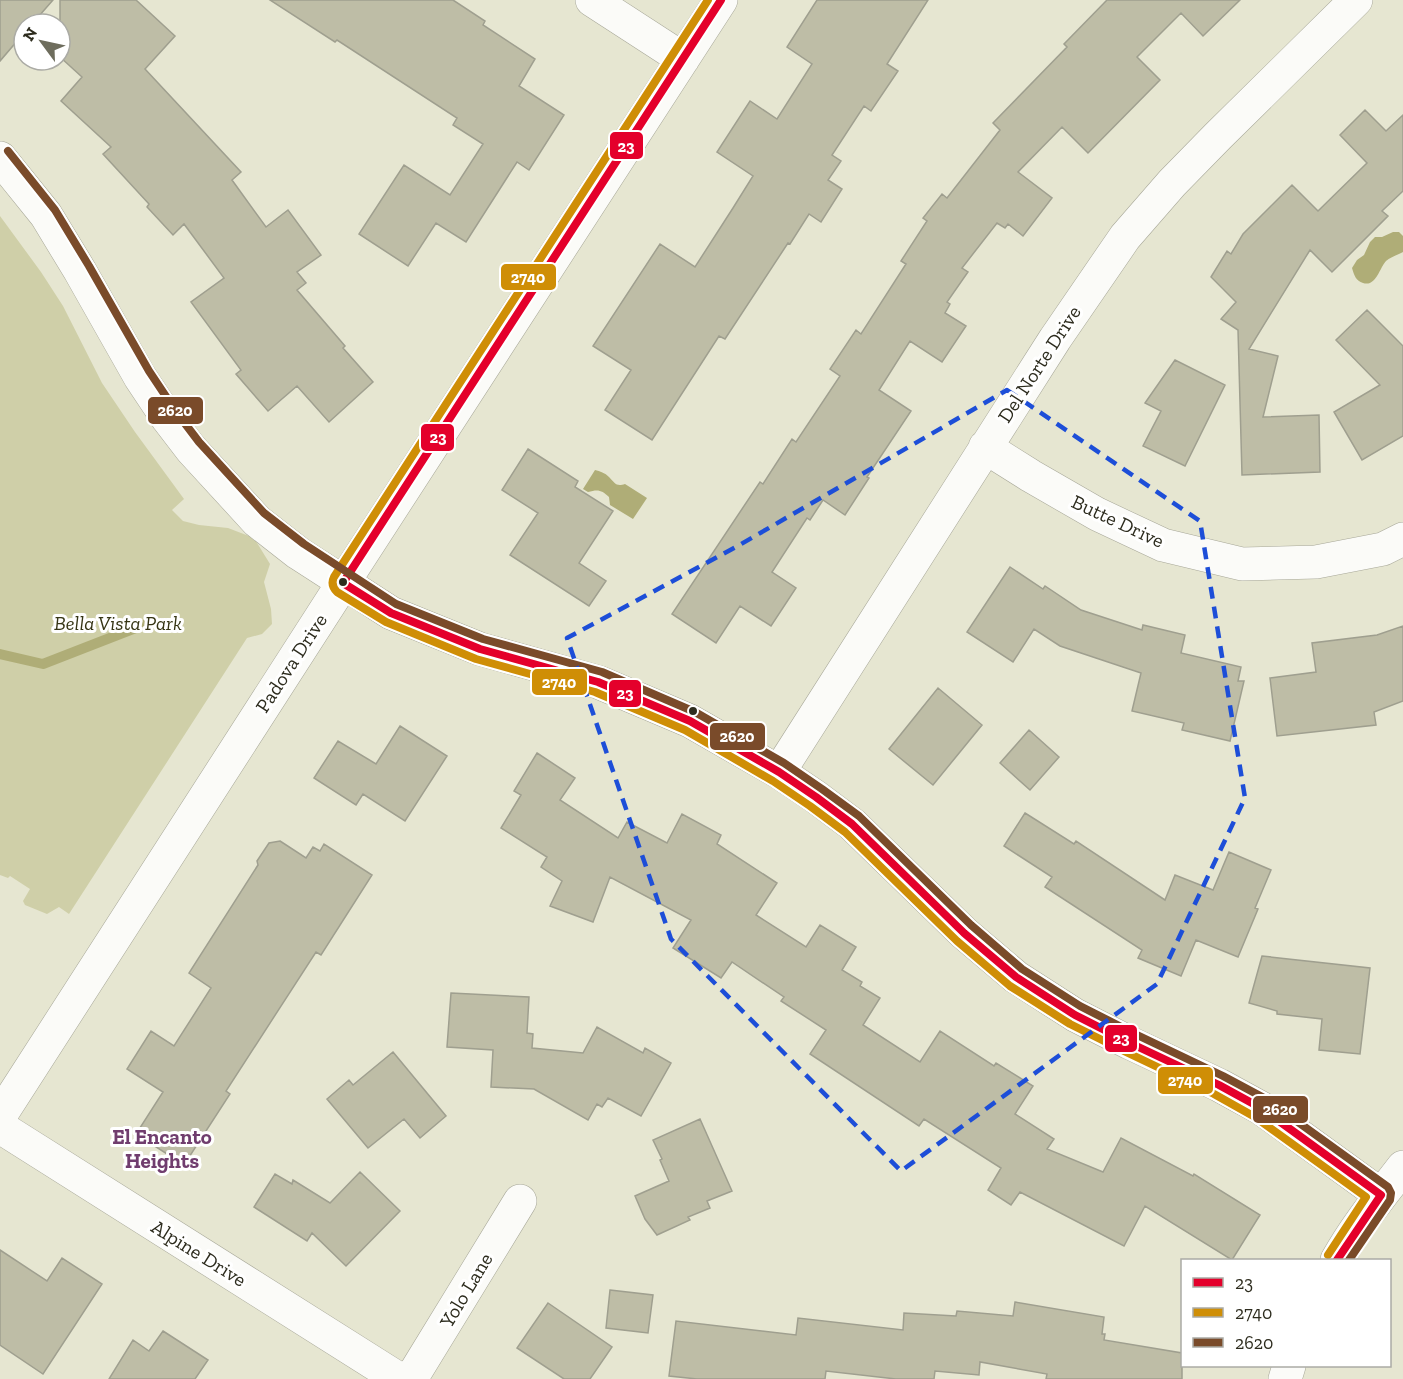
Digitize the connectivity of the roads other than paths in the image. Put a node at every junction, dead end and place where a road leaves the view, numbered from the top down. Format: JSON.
{"nodes":[{"id":1,"x":592,"y":0,"type":"edge"},
{"id":2,"x":721,"y":0,"type":"edge"},
{"id":3,"x":1356,"y":0,"type":"edge"},
{"id":4,"x":683,"y":59,"type":"junction"},
{"id":5,"x":0,"y":158,"type":"edge"},
{"id":6,"x":985,"y":447,"type":"junction"},
{"id":7,"x":1403,"y":539,"type":"edge"},
{"id":8,"x":343,"y":583,"type":"junction"},
{"id":9,"x":778,"y":772,"type":"junction"},
{"id":10,"x":0,"y":1116,"type":"edge"},
{"id":11,"x":0,"y":1127,"type":"edge"},
{"id":12,"x":1403,"y":1167,"type":"edge"},
{"id":13,"x":1381,"y":1195,"type":"junction"},
{"id":14,"x":520,"y":1201,"type":"dead end"},
{"id":15,"x":1338,"y":1259,"type":"edge"},
{"id":16,"x":399,"y":1379,"type":"edge"},
{"id":17,"x":411,"y":1379,"type":"edge"}],
"edges":[{"from":1,"to":4,"type":"street"},
{"from":2,"to":4,"type":"street","name":"Padova Drive"},
{"from":3,"to":6,"type":"street","name":"Del Norte Drive"},
{"from":4,"to":8,"type":"street","name":"Padova Drive"},
{"from":5,"to":8,"type":"street"},
{"from":6,"to":7,"type":"street","name":"Butte Drive"},
{"from":6,"to":9,"type":"street","name":"Del Norte Drive"},
{"from":8,"to":9,"type":"street"},
{"from":8,"to":10,"type":"street","name":"Padova Drive"},
{"from":9,"to":13,"type":"street"},
{"from":11,"to":16,"type":"street","name":"Alpine Drive"},
{"from":12,"to":13,"type":"street"},
{"from":13,"to":15,"type":"street"},
{"from":14,"to":17,"type":"street","name":"Yolo Lane"}]}
